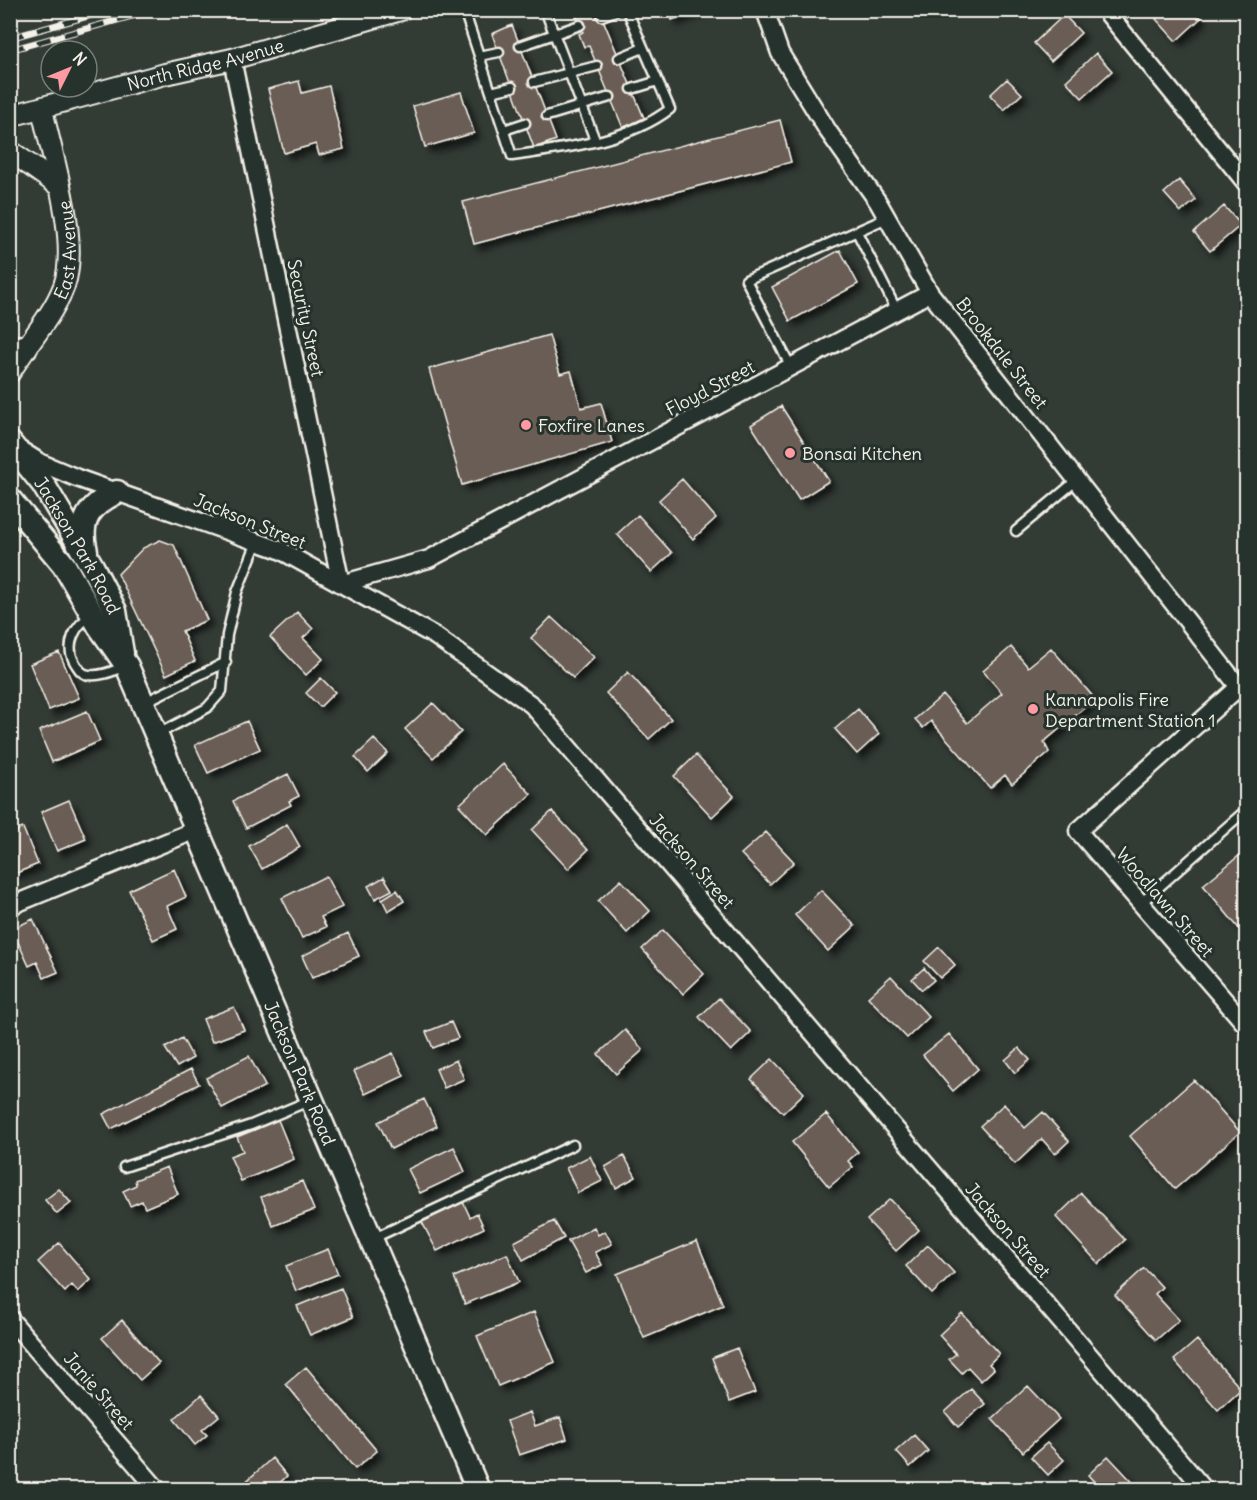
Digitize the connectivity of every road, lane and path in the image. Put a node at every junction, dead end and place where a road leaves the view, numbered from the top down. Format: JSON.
{"nodes":[{"id":1,"x":401,"y":10,"type":"edge"},
{"id":2,"x":464,"y":10,"type":"edge"},
{"id":3,"x":545,"y":10,"type":"edge"},
{"id":4,"x":618,"y":10,"type":"edge"},
{"id":5,"x":627,"y":10,"type":"edge"},
{"id":6,"x":765,"y":10,"type":"edge"},
{"id":7,"x":1105,"y":10,"type":"edge"},
{"id":8,"x":602,"y":16,"type":"dead end"},
{"id":9,"x":580,"y":25,"type":"dead end"},
{"id":10,"x":553,"y":35,"type":"junction"},
{"id":11,"x":520,"y":46,"type":"dead end"},
{"id":12,"x":643,"y":48,"type":"junction"},
{"id":13,"x":499,"y":52,"type":"dead end"},
{"id":14,"x":479,"y":56,"type":"junction"},
{"id":15,"x":619,"y":57,"type":"dead end"},
{"id":16,"x":232,"y":59,"type":"junction"},
{"id":17,"x":597,"y":66,"type":"dead end"},
{"id":18,"x":568,"y":73,"type":"junction"},
{"id":19,"x":658,"y":81,"type":"junction"},
{"id":20,"x":534,"y":82,"type":"dead end"},
{"id":21,"x":512,"y":87,"type":"dead end"},
{"id":22,"x":632,"y":88,"type":"dead end"},
{"id":23,"x":491,"y":92,"type":"junction"},
{"id":24,"x":610,"y":97,"type":"dead end"},
{"id":25,"x":581,"y":106,"type":"junction"},
{"id":26,"x":42,"y":109,"type":"junction"},
{"id":27,"x":547,"y":116,"type":"dead end"},
{"id":28,"x":10,"y":117,"type":"edge"},
{"id":29,"x":525,"y":123,"type":"dead end"},
{"id":30,"x":504,"y":130,"type":"junction"},
{"id":31,"x":595,"y":140,"type":"junction"},
{"id":32,"x":10,"y":150,"type":"edge"},
{"id":33,"x":1246,"y":183,"type":"edge"},
{"id":34,"x":58,"y":185,"type":"junction"},
{"id":35,"x":887,"y":218,"type":"junction"},
{"id":36,"x":857,"y":232,"type":"junction"},
{"id":37,"x":930,"y":293,"type":"junction"},
{"id":38,"x":897,"y":311,"type":"junction"},
{"id":39,"x":18,"y":347,"type":"edge"},
{"id":40,"x":791,"y":367,"type":"junction"},
{"id":41,"x":10,"y":372,"type":"edge"},
{"id":42,"x":10,"y":442,"type":"edge"},
{"id":43,"x":1077,"y":480,"type":"junction"},
{"id":44,"x":117,"y":492,"type":"junction"},
{"id":45,"x":10,"y":500,"type":"edge"},
{"id":46,"x":1016,"y":531,"type":"dead end"},
{"id":47,"x":258,"y":542,"type":"junction"},
{"id":48,"x":88,"y":558,"type":"junction"},
{"id":49,"x":341,"y":584,"type":"junction"},
{"id":50,"x":92,"y":615,"type":"junction"},
{"id":51,"x":125,"y":662,"type":"junction"},
{"id":52,"x":226,"y":662,"type":"junction"},
{"id":53,"x":1243,"y":692,"type":"edge"},
{"id":54,"x":143,"y":703,"type":"junction"},
{"id":55,"x":156,"y":735,"type":"junction"},
{"id":56,"x":1246,"y":810,"type":"edge"},
{"id":57,"x":196,"y":830,"type":"junction"},
{"id":58,"x":1141,"y":903,"type":"junction"},
{"id":59,"x":10,"y":906,"type":"edge"},
{"id":60,"x":1246,"y":1025,"type":"edge"},
{"id":61,"x":311,"y":1100,"type":"junction"},
{"id":62,"x":573,"y":1145,"type":"dead end"},
{"id":63,"x":124,"y":1167,"type":"dead end"},
{"id":64,"x":370,"y":1240,"type":"junction"},
{"id":65,"x":10,"y":1318,"type":"edge"},
{"id":66,"x":158,"y":1490,"type":"edge"},
{"id":67,"x":478,"y":1490,"type":"edge"},
{"id":68,"x":1205,"y":1490,"type":"edge"}],
"edges":[{"from":1,"to":16,"type":"street","name":"North Ridge Avenue"},
{"from":2,"to":14,"type":"lane"},
{"from":3,"to":10,"type":"lane"},
{"from":4,"to":8,"type":"lane"},
{"from":5,"to":12,"type":"lane"},
{"from":6,"to":35,"type":"street","name":"Brookdale Street"},
{"from":7,"to":33,"type":"street"},
{"from":9,"to":10,"type":"lane"},
{"from":10,"to":11,"type":"lane"},
{"from":10,"to":18,"type":"lane"},
{"from":12,"to":15,"type":"lane"},
{"from":12,"to":19,"type":"lane"},
{"from":13,"to":14,"type":"lane"},
{"from":14,"to":23,"type":"lane"},
{"from":16,"to":26,"type":"street","name":"North Ridge Avenue"},
{"from":16,"to":49,"type":"street","name":"Security Street"},
{"from":17,"to":18,"type":"lane"},
{"from":18,"to":20,"type":"lane"},
{"from":18,"to":25,"type":"lane"},
{"from":19,"to":22,"type":"lane"},
{"from":19,"to":31,"type":"lane"},
{"from":21,"to":23,"type":"lane"},
{"from":23,"to":30,"type":"lane"},
{"from":24,"to":25,"type":"lane"},
{"from":25,"to":27,"type":"lane"},
{"from":25,"to":31,"type":"lane"},
{"from":26,"to":28,"type":"street","name":"North Ridge Avenue"},
{"from":26,"to":34,"type":"street","name":"East Avenue"},
{"from":29,"to":30,"type":"lane"},
{"from":30,"to":31,"type":"lane"},
{"from":32,"to":34,"type":"street"},
{"from":34,"to":39,"type":"street","name":"East Avenue"},
{"from":35,"to":36,"type":"lane"},
{"from":35,"to":37,"type":"street","name":"Brookdale Street"},
{"from":36,"to":38,"type":"lane"},
{"from":36,"to":40,"type":"lane"},
{"from":37,"to":38,"type":"street","name":"Floyd Street"},
{"from":37,"to":43,"type":"street","name":"Brookdale Street"},
{"from":38,"to":40,"type":"street","name":"Floyd Street"},
{"from":39,"to":41,"type":"street","name":"East Avenue"},
{"from":40,"to":49,"type":"street","name":"Floyd Street"},
{"from":42,"to":44,"type":"street","name":"Jackson Street"},
{"from":42,"to":48,"type":"main road","name":"Jackson Park Road"},
{"from":43,"to":46,"type":"lane"},
{"from":43,"to":53,"type":"street","name":"Brookdale Street"},
{"from":44,"to":47,"type":"street","name":"Jackson Street"},
{"from":44,"to":48,"type":"main road"},
{"from":45,"to":50,"type":"main road","name":"Jackson Park Road"},
{"from":47,"to":49,"type":"street","name":"Jackson Street"},
{"from":47,"to":52,"type":"lane"},
{"from":48,"to":51,"type":"main road","name":"Jackson Park Road"},
{"from":49,"to":68,"type":"street","name":"Jackson Street"},
{"from":50,"to":51,"type":"main road","name":"Jackson Park Road"},
{"from":50,"to":51,"type":"lane"},
{"from":51,"to":54,"type":"main road","name":"Jackson Park Road"},
{"from":52,"to":54,"type":"lane"},
{"from":52,"to":55,"type":"lane"},
{"from":53,"to":58,"type":"street","name":"Woodlawn Street"},
{"from":54,"to":55,"type":"main road","name":"Jackson Park Road"},
{"from":55,"to":57,"type":"main road","name":"Jackson Park Road"},
{"from":56,"to":58,"type":"lane"},
{"from":57,"to":59,"type":"street"},
{"from":57,"to":61,"type":"main road","name":"Jackson Park Road"},
{"from":58,"to":60,"type":"street","name":"Woodlawn Street"},
{"from":61,"to":63,"type":"lane"},
{"from":61,"to":64,"type":"main road","name":"Jackson Park Road"},
{"from":62,"to":64,"type":"lane"},
{"from":64,"to":67,"type":"main road","name":"Jackson Park Road"},
{"from":65,"to":66,"type":"street","name":"Janie Street"}]}
